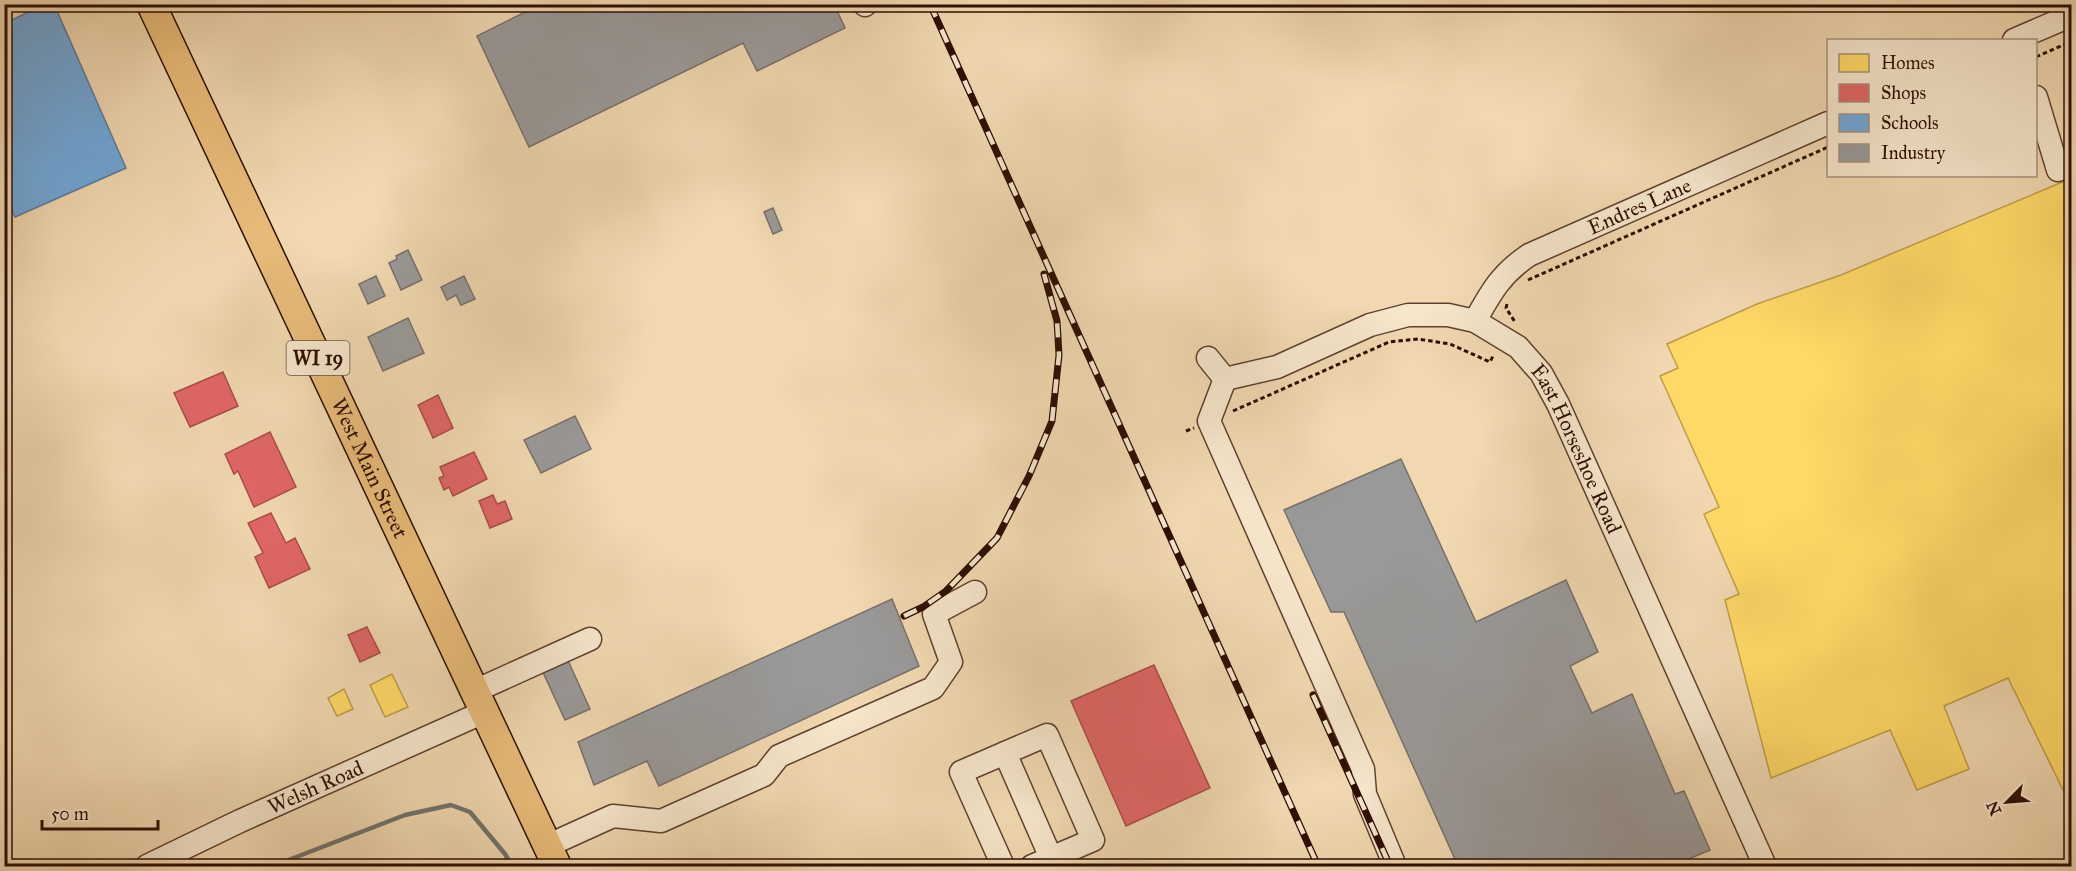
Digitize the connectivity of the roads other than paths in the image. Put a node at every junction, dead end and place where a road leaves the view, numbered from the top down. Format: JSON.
{"nodes":[{"id":1,"x":152,"y":4,"type":"edge"},
{"id":2,"x":2072,"y":15,"type":"edge"},
{"id":3,"x":2018,"y":39,"type":"edge"},
{"id":4,"x":2037,"y":101,"type":"edge"},
{"id":5,"x":1827,"y":123,"type":"edge"},
{"id":6,"x":2058,"y":170,"type":"dead end"},
{"id":7,"x":1475,"y":321,"type":"junction"},
{"id":8,"x":1208,"y":358,"type":"dead end"},
{"id":9,"x":1225,"y":379,"type":"junction"},
{"id":10,"x":975,"y":592,"type":"dead end"},
{"id":11,"x":590,"y":639,"type":"dead end"},
{"id":12,"x":479,"y":701,"type":"junction"},
{"id":13,"x":1005,"y":753,"type":"junction"},
{"id":14,"x":552,"y":856,"type":"edge"},
{"id":15,"x":1042,"y":862,"type":"edge"},
{"id":16,"x":147,"y":867,"type":"edge"},
{"id":17,"x":1003,"y":867,"type":"edge"},
{"id":18,"x":1395,"y":867,"type":"edge"},
{"id":19,"x":1765,"y":867,"type":"edge"}],
"edges":[{"from":1,"to":12,"type":"main road","name":"West Main Street","number":"WI 19"},
{"from":2,"to":3,"type":"street"},
{"from":4,"to":6,"type":"street"},
{"from":5,"to":7,"type":"street","name":"Endres Lane"},
{"from":7,"to":9,"type":"street","name":"East Horseshoe Road"},
{"from":7,"to":19,"type":"street","name":"East Horseshoe Road"},
{"from":8,"to":9,"type":"street"},
{"from":9,"to":18,"type":"street"},
{"from":10,"to":14,"type":"street"},
{"from":11,"to":12,"type":"street","name":"Welsh Road"},
{"from":12,"to":14,"type":"main road","name":"West Main Street","number":"WI 19"},
{"from":12,"to":16,"type":"street","name":"Welsh Road"},
{"from":13,"to":15,"type":"street"},
{"from":13,"to":15,"type":"street"},
{"from":13,"to":17,"type":"street"}]}
